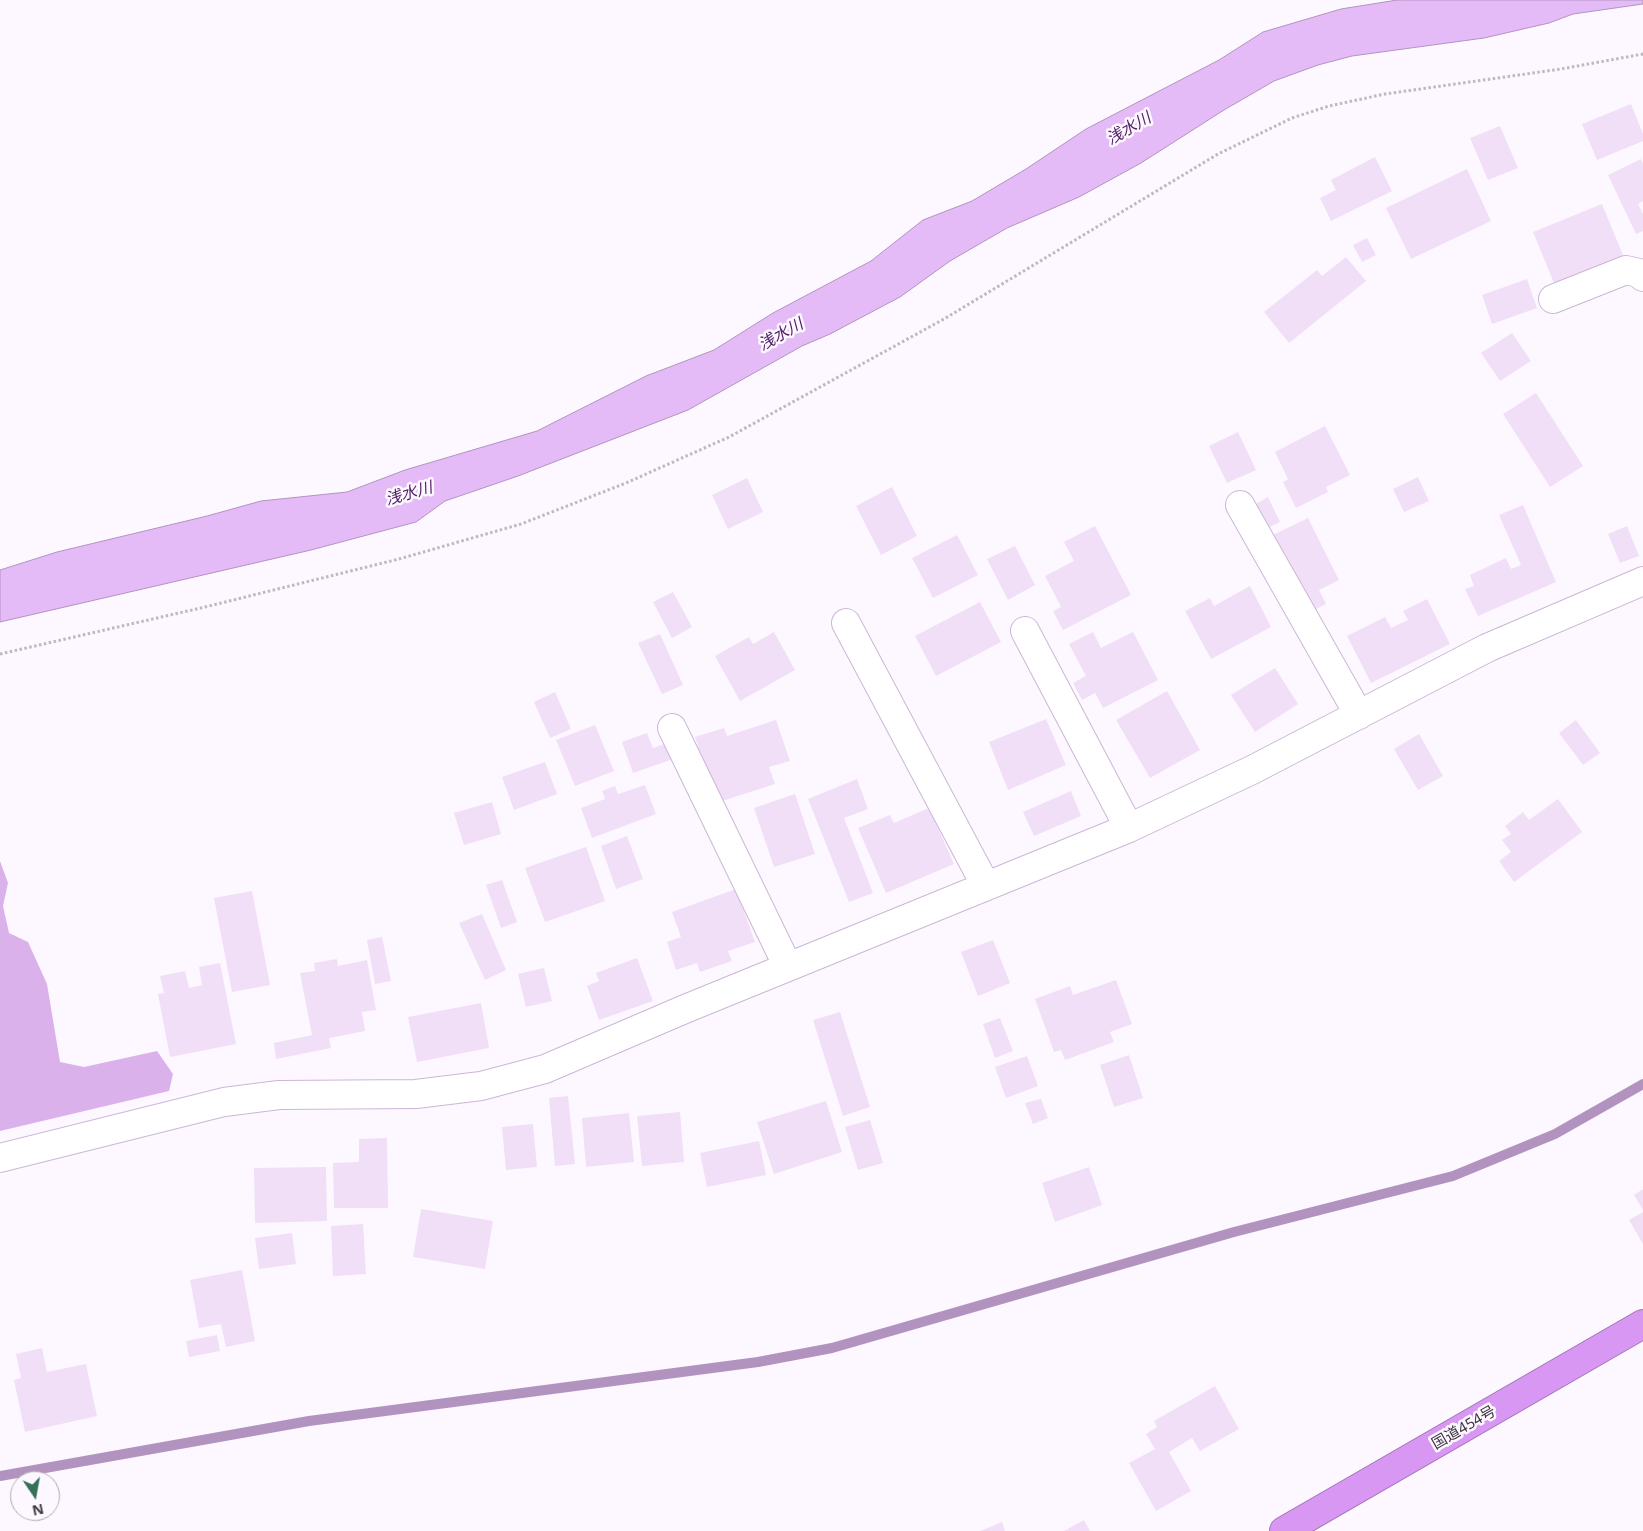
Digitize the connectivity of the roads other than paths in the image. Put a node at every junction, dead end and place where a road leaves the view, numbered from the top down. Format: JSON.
{"nodes":[{"id":1,"x":1643,"y":276,"type":"edge"},
{"id":2,"x":1553,"y":299,"type":"dead end"},
{"id":3,"x":1240,"y":505,"type":"dead end"},
{"id":4,"x":1643,"y":581,"type":"edge"},
{"id":5,"x":846,"y":623,"type":"dead end"},
{"id":6,"x":1025,"y":631,"type":"dead end"},
{"id":7,"x":1358,"y":715,"type":"junction"},
{"id":8,"x":672,"y":728,"type":"dead end"},
{"id":9,"x":1129,"y":828,"type":"junction"},
{"id":10,"x":986,"y":886,"type":"junction"},
{"id":11,"x":788,"y":967,"type":"junction"},
{"id":12,"x":0,"y":1158,"type":"edge"},
{"id":13,"x":1643,"y":1324,"type":"edge"},
{"id":14,"x":1284,"y":1531,"type":"edge"}],
"edges":[{"from":1,"to":2,"type":"street"},
{"from":3,"to":7,"type":"street"},
{"from":4,"to":7,"type":"street"},
{"from":5,"to":10,"type":"street"},
{"from":6,"to":9,"type":"street"},
{"from":7,"to":9,"type":"street"},
{"from":8,"to":11,"type":"street"},
{"from":9,"to":10,"type":"street"},
{"from":10,"to":11,"type":"street"},
{"from":11,"to":12,"type":"street"},
{"from":13,"to":14,"type":"highway","name":"国道454号"}]}
